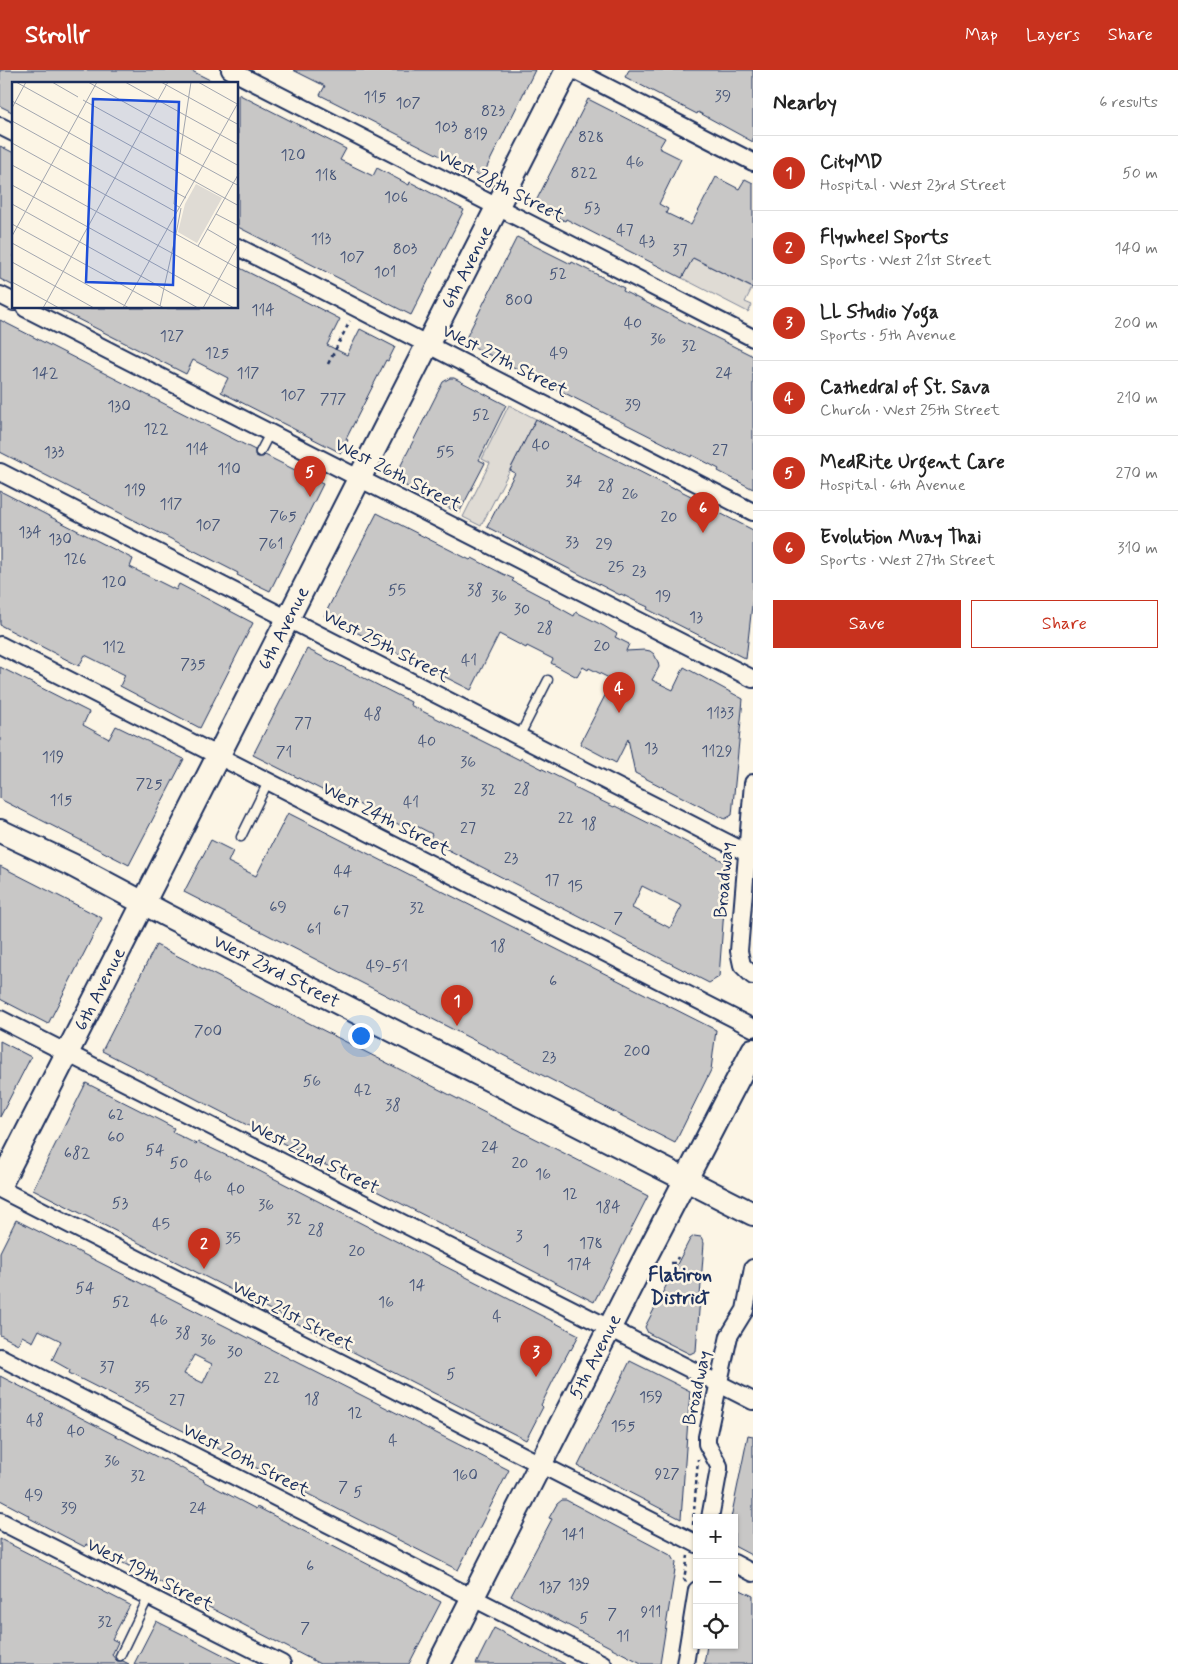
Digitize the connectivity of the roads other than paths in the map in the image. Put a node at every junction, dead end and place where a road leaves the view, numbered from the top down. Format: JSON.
{"nodes":[{"id":1,"x":230,"y":70,"type":"edge"},
{"id":2,"x":567,"y":70,"type":"edge"},
{"id":3,"x":574,"y":70,"type":"edge"},
{"id":4,"x":0,"y":126,"type":"edge"},
{"id":5,"x":12,"y":132,"type":"edge"},
{"id":6,"x":753,"y":162,"type":"edge"},
{"id":7,"x":498,"y":207,"type":"junction"},
{"id":8,"x":239,"y":248,"type":"edge"},
{"id":9,"x":0,"y":295,"type":"edge"},
{"id":10,"x":12,"y":301,"type":"edge"},
{"id":11,"x":27,"y":309,"type":"edge"},
{"id":12,"x":753,"y":338,"type":"edge"},
{"id":13,"x":428,"y":344,"type":"junction"},
{"id":14,"x":270,"y":432,"type":"junction"},
{"id":15,"x":260,"y":452,"type":"dead end"},
{"id":16,"x":0,"y":472,"type":"edge"},
{"id":17,"x":360,"y":478,"type":"junction"},
{"id":18,"x":753,"y":512,"type":"edge"},
{"id":19,"x":288,"y":619,"type":"junction"},
{"id":20,"x":0,"y":646,"type":"edge"},
{"id":21,"x":753,"y":678,"type":"edge"},
{"id":22,"x":548,"y":680,"type":"dead end"},
{"id":23,"x":519,"y":737,"type":"junction"},
{"id":24,"x":218,"y":757,"type":"junction"},
{"id":25,"x":268,"y":782,"type":"junction"},
{"id":26,"x":753,"y":783,"type":"edge"},
{"id":27,"x":0,"y":831,"type":"edge"},
{"id":28,"x":241,"y":837,"type":"dead end"},
{"id":29,"x":750,"y":855,"type":"edge"},
{"id":30,"x":144,"y":903,"type":"junction"},
{"id":31,"x":753,"y":976,"type":"edge"},
{"id":32,"x":0,"y":1019,"type":"edge"},
{"id":33,"x":753,"y":1028,"type":"edge"},
{"id":34,"x":753,"y":1050,"type":"edge"},
{"id":35,"x":67,"y":1054,"type":"junction"},
{"id":36,"x":686,"y":1181,"type":"junction"},
{"id":37,"x":0,"y":1185,"type":"edge"},
{"id":38,"x":0,"y":1189,"type":"edge"},
{"id":39,"x":753,"y":1214,"type":"edge"},
{"id":40,"x":753,"y":1268,"type":"edge"},
{"id":41,"x":610,"y":1329,"type":"junction"},
{"id":42,"x":0,"y":1357,"type":"edge"},
{"id":43,"x":718,"y":1384,"type":"junction"},
{"id":44,"x":753,"y":1401,"type":"edge"},
{"id":45,"x":541,"y":1465,"type":"junction"},
{"id":46,"x":711,"y":1514,"type":"edge"},
{"id":47,"x":0,"y":1521,"type":"edge"},
{"id":48,"x":693,"y":1536,"type":"edge"},
{"id":49,"x":738,"y":1565,"type":"edge"},
{"id":50,"x":753,"y":1573,"type":"edge"},
{"id":51,"x":148,"y":1596,"type":"junction"},
{"id":52,"x":473,"y":1598,"type":"junction"},
{"id":53,"x":695,"y":1604,"type":"edge"},
{"id":54,"x":120,"y":1656,"type":"dead end"},
{"id":55,"x":282,"y":1664,"type":"edge"},
{"id":56,"x":439,"y":1664,"type":"edge"},
{"id":57,"x":602,"y":1664,"type":"edge"},
{"id":58,"x":684,"y":1664,"type":"edge"}],
"edges":[{"from":1,"to":7,"type":"street","name":"West 28th Street"},
{"from":2,"to":7,"type":"main road","name":"6th Avenue"},
{"from":3,"to":6,"type":"street"},
{"from":4,"to":5,"type":"street"},
{"from":7,"to":12,"type":"street","name":"West 28th Street"},
{"from":7,"to":13,"type":"main road","name":"6th Avenue"},
{"from":8,"to":13,"type":"street","name":"West 27th Street"},
{"from":9,"to":10,"type":"street"},
{"from":11,"to":14,"type":"street","name":"West 26th Street"},
{"from":13,"to":17,"type":"main road","name":"6th Avenue"},
{"from":13,"to":18,"type":"street","name":"West 27th Street"},
{"from":14,"to":15,"type":"lane"},
{"from":14,"to":17,"type":"street","name":"West 26th Street"},
{"from":16,"to":19,"type":"street","name":"West 25th Street"},
{"from":17,"to":19,"type":"main road","name":"6th Avenue"},
{"from":17,"to":21,"type":"street","name":"West 26th Street"},
{"from":19,"to":23,"type":"street","name":"West 25th Street"},
{"from":19,"to":24,"type":"main road","name":"6th Avenue"},
{"from":20,"to":24,"type":"street","name":"West 24th Street"},
{"from":22,"to":23,"type":"lane"},
{"from":23,"to":29,"type":"street","name":"West 25th Street"},
{"from":24,"to":25,"type":"street","name":"West 24th Street"},
{"from":24,"to":30,"type":"main road","name":"6th Avenue"},
{"from":25,"to":28,"type":"lane"},
{"from":25,"to":33,"type":"street","name":"West 24th Street"},
{"from":26,"to":29,"type":"street","name":"Broadway"},
{"from":27,"to":30,"type":"main road","name":"West 23rd Street"},
{"from":29,"to":31,"type":"street","name":"Broadway"},
{"from":30,"to":35,"type":"main road","name":"6th Avenue"},
{"from":30,"to":36,"type":"main road","name":"West 23rd Street"},
{"from":32,"to":35,"type":"street","name":"West 22nd Street"},
{"from":34,"to":36,"type":"main road","name":"5th Avenue"},
{"from":35,"to":37,"type":"main road","name":"6th Avenue"},
{"from":35,"to":41,"type":"street","name":"West 22nd Street"},
{"from":36,"to":39,"type":"main road","name":"West 23rd Street"},
{"from":36,"to":41,"type":"main road","name":"5th Avenue"},
{"from":38,"to":45,"type":"street","name":"West 21st Street"},
{"from":40,"to":43,"type":"street","name":"Broadway"},
{"from":41,"to":43,"type":"street","name":"West 22nd Street"},
{"from":41,"to":45,"type":"main road","name":"5th Avenue"},
{"from":42,"to":52,"type":"street","name":"West 20th Street"},
{"from":43,"to":44,"type":"street","name":"West 22nd Street"},
{"from":43,"to":46,"type":"street","name":"Broadway"},
{"from":45,"to":48,"type":"street","name":"West 21st Street"},
{"from":45,"to":52,"type":"main road","name":"5th Avenue"},
{"from":47,"to":51,"type":"street","name":"West 19th Street"},
{"from":49,"to":50,"type":"street"},
{"from":51,"to":54,"type":"lane"},
{"from":51,"to":55,"type":"street","name":"West 19th Street"},
{"from":52,"to":56,"type":"main road","name":"5th Avenue"},
{"from":52,"to":57,"type":"street","name":"West 20th Street"},
{"from":53,"to":58,"type":"street"}]}
